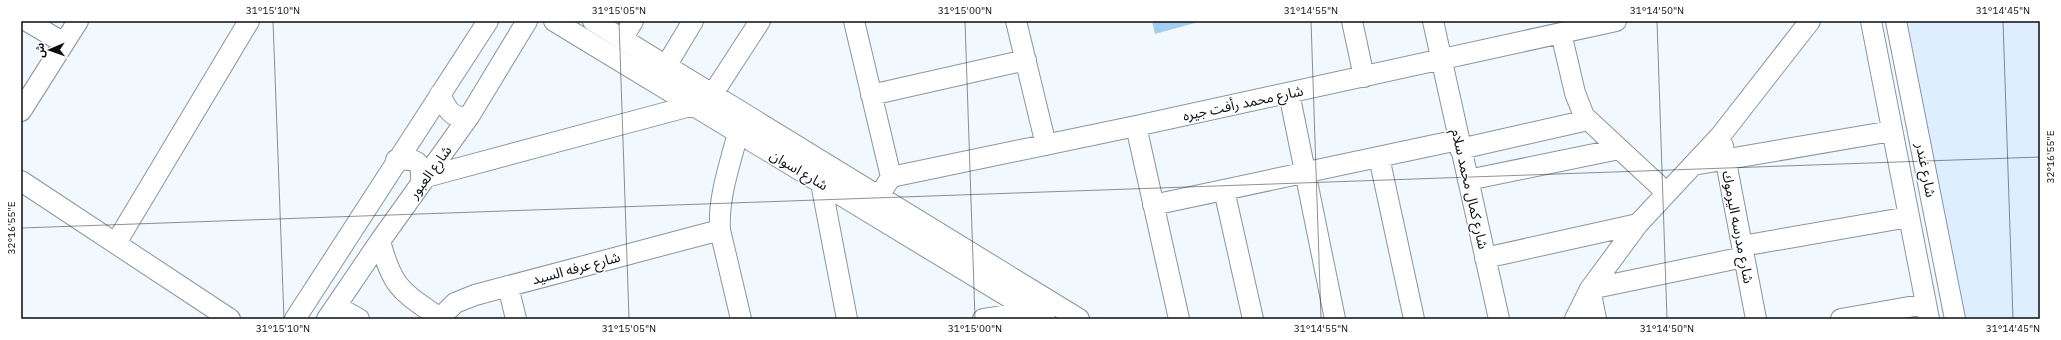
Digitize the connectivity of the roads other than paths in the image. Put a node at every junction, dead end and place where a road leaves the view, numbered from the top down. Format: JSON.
{"nodes":[{"id":1,"x":27,"y":21,"type":"edge"},
{"id":2,"x":78,"y":21,"type":"edge"},
{"id":3,"x":249,"y":21,"type":"edge"},
{"id":4,"x":488,"y":21,"type":"edge"},
{"id":5,"x":527,"y":21,"type":"edge"},
{"id":6,"x":554,"y":21,"type":"edge"},
{"id":7,"x":593,"y":21,"type":"edge"},
{"id":8,"x":633,"y":21,"type":"edge"},
{"id":9,"x":693,"y":21,"type":"edge"},
{"id":10,"x":760,"y":21,"type":"edge"},
{"id":11,"x":854,"y":21,"type":"edge"},
{"id":12,"x":1016,"y":21,"type":"edge"},
{"id":13,"x":1352,"y":21,"type":"edge"},
{"id":14,"x":1433,"y":21,"type":"edge"},
{"id":15,"x":1616,"y":21,"type":"edge"},
{"id":16,"x":1810,"y":21,"type":"edge"},
{"id":17,"x":1871,"y":21,"type":"edge"},
{"id":18,"x":1896,"y":21,"type":"edge"},
{"id":19,"x":1592,"y":24,"type":"edge"},
{"id":20,"x":1561,"y":33,"type":"junction"},
{"id":21,"x":622,"y":39,"type":"junction"},
{"id":22,"x":64,"y":43,"type":"junction"},
{"id":23,"x":1026,"y":60,"type":"junction"},
{"id":24,"x":1440,"y":60,"type":"junction"},
{"id":25,"x":666,"y":66,"type":"junction"},
{"id":26,"x":1364,"y":77,"type":"junction"},
{"id":27,"x":1289,"y":93,"type":"junction"},
{"id":28,"x":440,"y":94,"type":"junction"},
{"id":29,"x":712,"y":95,"type":"junction"},
{"id":30,"x":871,"y":95,"type":"junction"},
{"id":31,"x":694,"y":105,"type":"junction"},
{"id":32,"x":21,"y":111,"type":"edge"},
{"id":33,"x":470,"y":116,"type":"junction"},
{"id":34,"x":1588,"y":120,"type":"junction"},
{"id":35,"x":1136,"y":126,"type":"junction"},
{"id":36,"x":1892,"y":131,"type":"junction"},
{"id":37,"x":738,"y":133,"type":"junction"},
{"id":38,"x":1721,"y":135,"type":"junction"},
{"id":39,"x":1459,"y":144,"type":"junction"},
{"id":40,"x":1046,"y":145,"type":"junction"},
{"id":41,"x":1619,"y":149,"type":"junction"},
{"id":42,"x":1379,"y":157,"type":"junction"},
{"id":43,"x":1726,"y":159,"type":"junction"},
{"id":44,"x":396,"y":160,"type":"junction"},
{"id":45,"x":1693,"y":165,"type":"junction"},
{"id":46,"x":1305,"y":172,"type":"junction"},
{"id":47,"x":891,"y":177,"type":"junction"},
{"id":48,"x":424,"y":180,"type":"junction"},
{"id":49,"x":1468,"y":180,"type":"junction"},
{"id":50,"x":21,"y":181,"type":"edge"},
{"id":51,"x":821,"y":184,"type":"junction"},
{"id":52,"x":1224,"y":190,"type":"junction"},
{"id":53,"x":1667,"y":193,"type":"junction"},
{"id":54,"x":879,"y":196,"type":"junction"},
{"id":55,"x":1153,"y":205,"type":"junction"},
{"id":56,"x":1909,"y":217,"type":"junction"},
{"id":57,"x":1638,"y":224,"type":"junction"},
{"id":58,"x":720,"y":230,"type":"junction"},
{"id":59,"x":380,"y":241,"type":"junction"},
{"id":60,"x":116,"y":243,"type":"junction"},
{"id":61,"x":1743,"y":252,"type":"junction"},
{"id":62,"x":1485,"y":258,"type":"junction"},
{"id":63,"x":508,"y":286,"type":"junction"},
{"id":64,"x":1590,"y":289,"type":"junction"},
{"id":65,"x":1927,"y":311,"type":"edge"},
{"id":66,"x":332,"y":313,"type":"edge"},
{"id":67,"x":1039,"y":315,"type":"edge"},
{"id":68,"x":230,"y":319,"type":"edge"},
{"id":69,"x":295,"y":319,"type":"edge"},
{"id":70,"x":359,"y":319,"type":"edge"},
{"id":71,"x":440,"y":319,"type":"edge"},
{"id":72,"x":516,"y":319,"type":"edge"},
{"id":73,"x":740,"y":319,"type":"edge"},
{"id":74,"x":847,"y":319,"type":"edge"},
{"id":75,"x":983,"y":319,"type":"edge"},
{"id":76,"x":1079,"y":319,"type":"edge"},
{"id":77,"x":1179,"y":319,"type":"edge"},
{"id":78,"x":1253,"y":319,"type":"edge"},
{"id":79,"x":1335,"y":319,"type":"edge"},
{"id":80,"x":1414,"y":319,"type":"edge"},
{"id":81,"x":1499,"y":319,"type":"edge"},
{"id":82,"x":1575,"y":319,"type":"edge"},
{"id":83,"x":1596,"y":319,"type":"edge"},
{"id":84,"x":1756,"y":319,"type":"edge"},
{"id":85,"x":1842,"y":319,"type":"edge"},
{"id":86,"x":1955,"y":319,"type":"edge"}],
"edges":[{"from":1,"to":22,"type":"street"},
{"from":2,"to":22,"type":"street"},
{"from":3,"to":60,"type":"street"},
{"from":4,"to":28,"type":"street"},
{"from":5,"to":33,"type":"street","name":"شارع العبور"},
{"from":6,"to":31,"type":"street","name":"شارع اسوان"},
{"from":7,"to":21,"type":"street","name":"شارع اسوان"},
{"from":8,"to":21,"type":"street"},
{"from":9,"to":25,"type":"street"},
{"from":10,"to":29,"type":"street"},
{"from":11,"to":30,"type":"street"},
{"from":12,"to":23,"type":"street"},
{"from":13,"to":26,"type":"street"},
{"from":14,"to":24,"type":"street","name":"شارع كمال محمد سلام"},
{"from":15,"to":19,"type":"street","name":"شارع محمد رأفت جيره"},
{"from":16,"to":38,"type":"street"},
{"from":17,"to":36,"type":"street","name":"شارع غندر"},
{"from":18,"to":86,"type":"street","name":"شارع غندر"},
{"from":19,"to":20,"type":"street","name":"شارع محمد رأفت جيره"},
{"from":20,"to":24,"type":"street","name":"شارع محمد رأفت جيره"},
{"from":20,"to":34,"type":"street"},
{"from":21,"to":25,"type":"street","name":"شارع اسوان"},
{"from":22,"to":32,"type":"street"},
{"from":23,"to":30,"type":"street"},
{"from":23,"to":40,"type":"street"},
{"from":24,"to":26,"type":"street","name":"شارع محمد رأفت جيره"},
{"from":24,"to":39,"type":"street","name":"شارع كمال محمد سلام"},
{"from":25,"to":29,"type":"street","name":"شارع اسوان"},
{"from":26,"to":27,"type":"street","name":"شارع محمد رأفت جيره"},
{"from":27,"to":35,"type":"street","name":"شارع محمد رأفت جيره"},
{"from":27,"to":46,"type":"street"},
{"from":28,"to":33,"type":"street"},
{"from":28,"to":44,"type":"street"},
{"from":29,"to":54,"type":"street","name":"شارع اسوان"},
{"from":30,"to":47,"type":"street"},
{"from":31,"to":37,"type":"street","name":"شارع اسوان"},
{"from":31,"to":48,"type":"street"},
{"from":33,"to":48,"type":"street","name":"شارع العبور"},
{"from":34,"to":39,"type":"street"},
{"from":34,"to":41,"type":"street"},
{"from":35,"to":40,"type":"street","name":"شارع محمد رأفت جيره"},
{"from":35,"to":55,"type":"street"},
{"from":36,"to":43,"type":"street"},
{"from":36,"to":56,"type":"street","name":"شارع غندر"},
{"from":37,"to":51,"type":"street","name":"شارع اسوان"},
{"from":37,"to":58,"type":"street"},
{"from":38,"to":43,"type":"street","name":"شارع مدرسه اليرموك"},
{"from":38,"to":45,"type":"street"},
{"from":39,"to":42,"type":"street"},
{"from":39,"to":49,"type":"street","name":"شارع كمال محمد سلام"},
{"from":40,"to":47,"type":"street","name":"شارع محمد رأفت جيره"},
{"from":41,"to":49,"type":"street"},
{"from":41,"to":53,"type":"street"},
{"from":42,"to":46,"type":"street"},
{"from":42,"to":80,"type":"street"},
{"from":43,"to":45,"type":"street"},
{"from":43,"to":61,"type":"street","name":"شارع مدرسه اليرموك"},
{"from":44,"to":48,"type":"street"},
{"from":44,"to":69,"type":"street"},
{"from":45,"to":53,"type":"street"},
{"from":46,"to":52,"type":"street"},
{"from":46,"to":79,"type":"street"},
{"from":47,"to":54,"type":"street"},
{"from":48,"to":59,"type":"street","name":"شارع العبور"},
{"from":49,"to":62,"type":"street","name":"شارع كمال محمد سلام"},
{"from":50,"to":60,"type":"street"},
{"from":51,"to":67,"type":"street","name":"شارع اسوان"},
{"from":51,"to":74,"type":"street"},
{"from":52,"to":55,"type":"street"},
{"from":52,"to":78,"type":"street"},
{"from":53,"to":57,"type":"street"},
{"from":54,"to":76,"type":"street","name":"شارع اسوان"},
{"from":55,"to":77,"type":"street"},
{"from":56,"to":61,"type":"street"},
{"from":56,"to":65,"type":"street","name":"شارع غندر"},
{"from":57,"to":62,"type":"street"},
{"from":57,"to":64,"type":"street"},
{"from":58,"to":63,"type":"street","name":"شارع عرفه السيد"},
{"from":58,"to":73,"type":"street"},
{"from":59,"to":66,"type":"street","name":"شارع العبور"},
{"from":59,"to":71,"type":"street"},
{"from":60,"to":68,"type":"street"},
{"from":61,"to":64,"type":"street"},
{"from":61,"to":84,"type":"street","name":"شارع مدرسه اليرموك"},
{"from":62,"to":81,"type":"street","name":"شارع كمال محمد سلام"},
{"from":63,"to":71,"type":"street","name":"شارع عرفه السيد"},
{"from":63,"to":72,"type":"street"},
{"from":64,"to":82,"type":"street"},
{"from":64,"to":83,"type":"street"},
{"from":65,"to":85,"type":"street"},
{"from":66,"to":70,"type":"street"},
{"from":67,"to":75,"type":"street"}]}
